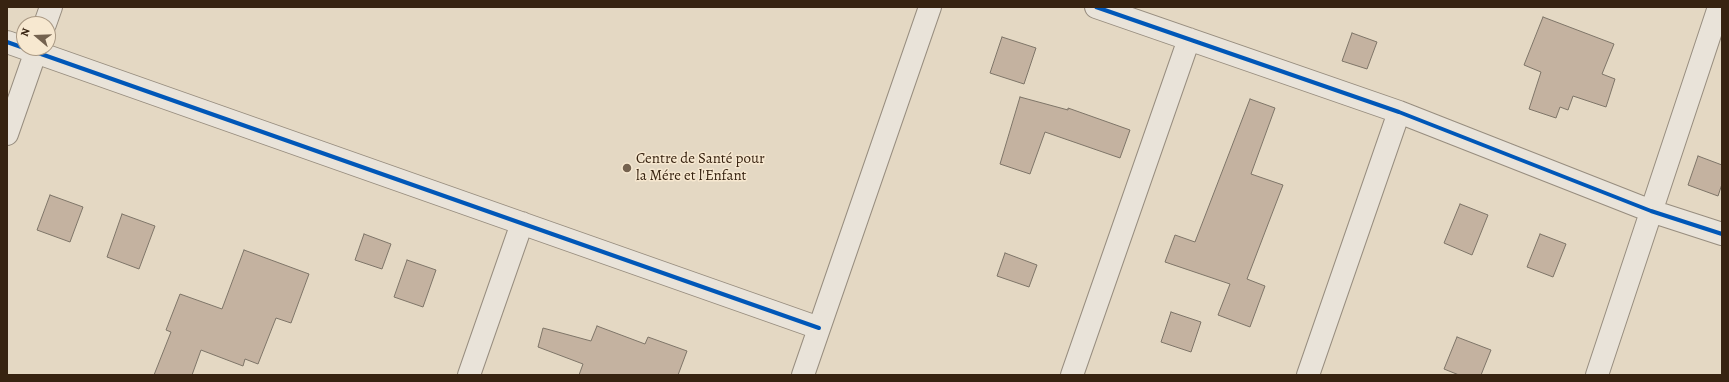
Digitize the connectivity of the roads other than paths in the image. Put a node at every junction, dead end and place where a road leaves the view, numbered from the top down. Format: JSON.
{"nodes":[{"id":1,"x":930,"y":7,"type":"edge"},
{"id":2,"x":1096,"y":7,"type":"edge"},
{"id":3,"x":1719,"y":7,"type":"edge"},
{"id":4,"x":1189,"y":39,"type":"junction"},
{"id":5,"x":34,"y":56,"type":"edge"},
{"id":6,"x":53,"y":56,"type":"edge"},
{"id":7,"x":1399,"y":112,"type":"junction"},
{"id":8,"x":7,"y":134,"type":"edge"},
{"id":9,"x":1651,"y":210,"type":"junction"},
{"id":10,"x":522,"y":223,"type":"junction"},
{"id":11,"x":1722,"y":234,"type":"edge"},
{"id":12,"x":819,"y":328,"type":"junction"},
{"id":13,"x":469,"y":375,"type":"edge"},
{"id":14,"x":803,"y":375,"type":"edge"},
{"id":15,"x":1072,"y":375,"type":"edge"},
{"id":16,"x":1308,"y":375,"type":"edge"},
{"id":17,"x":1597,"y":375,"type":"edge"}],
"edges":[{"from":1,"to":12,"type":"street"},
{"from":2,"to":4,"type":"street"},
{"from":3,"to":9,"type":"street"},
{"from":4,"to":7,"type":"street"},
{"from":4,"to":15,"type":"street"},
{"from":5,"to":8,"type":"street"},
{"from":6,"to":10,"type":"street"},
{"from":7,"to":9,"type":"street"},
{"from":7,"to":16,"type":"street"},
{"from":9,"to":11,"type":"street"},
{"from":9,"to":17,"type":"street"},
{"from":10,"to":12,"type":"street"},
{"from":10,"to":13,"type":"street"},
{"from":12,"to":14,"type":"street"}]}
